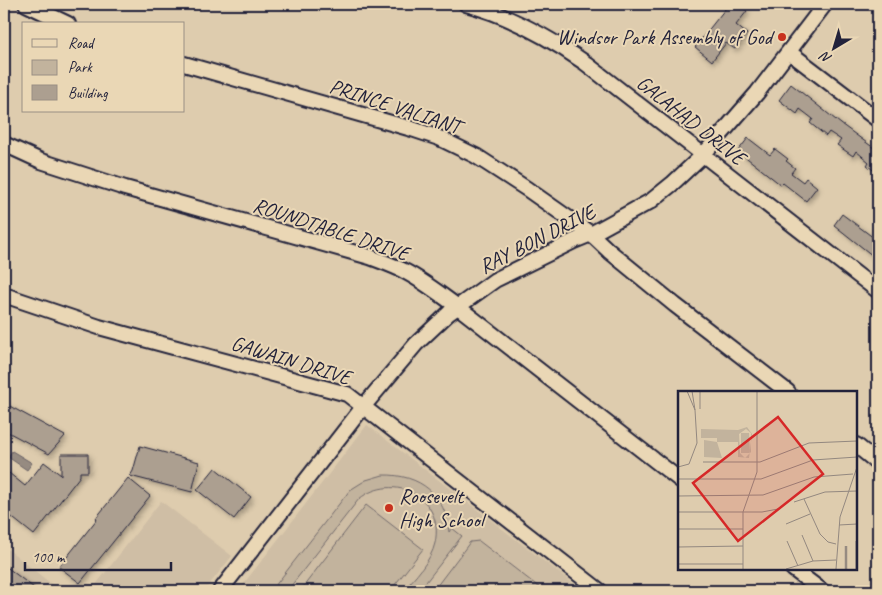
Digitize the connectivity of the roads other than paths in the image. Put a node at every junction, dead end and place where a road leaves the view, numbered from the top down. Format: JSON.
{"nodes":[{"id":1,"x":26,"y":4,"type":"edge"},
{"id":2,"x":466,"y":4,"type":"edge"},
{"id":3,"x":825,"y":4,"type":"edge"},
{"id":4,"x":64,"y":22,"type":"edge"},
{"id":5,"x":789,"y":52,"type":"junction"},
{"id":6,"x":185,"y":64,"type":"edge"},
{"id":7,"x":878,"y":120,"type":"edge"},
{"id":8,"x":4,"y":144,"type":"edge"},
{"id":9,"x":703,"y":155,"type":"junction"},
{"id":10,"x":591,"y":234,"type":"junction"},
{"id":11,"x":878,"y":290,"type":"edge"},
{"id":12,"x":4,"y":295,"type":"edge"},
{"id":13,"x":458,"y":308,"type":"junction"},
{"id":14,"x":787,"y":391,"type":"edge"},
{"id":15,"x":363,"y":407,"type":"junction"},
{"id":16,"x":857,"y":446,"type":"edge"},
{"id":17,"x":878,"y":463,"type":"edge"},
{"id":18,"x":678,"y":478,"type":"edge"},
{"id":19,"x":794,"y":570,"type":"edge"},
{"id":20,"x":220,"y":591,"type":"edge"},
{"id":21,"x":600,"y":591,"type":"edge"},
{"id":22,"x":822,"y":591,"type":"edge"}],
"edges":[{"from":1,"to":4,"type":"street"},
{"from":2,"to":9,"type":"street","name":"GALAHAD DRIVE"},
{"from":3,"to":5,"type":"street","name":"RAY BON DRIVE"},
{"from":5,"to":7,"type":"street"},
{"from":5,"to":9,"type":"street","name":"RAY BON DRIVE"},
{"from":6,"to":10,"type":"street","name":"PRINCE VALIANT"},
{"from":8,"to":13,"type":"street","name":"ROUNDTABLE DRIVE"},
{"from":9,"to":10,"type":"street","name":"RAY BON DRIVE"},
{"from":9,"to":11,"type":"street","name":"GALAHAD DRIVE"},
{"from":10,"to":13,"type":"street","name":"RAY BON DRIVE"},
{"from":10,"to":14,"type":"street","name":"PRINCE VALIANT"},
{"from":12,"to":15,"type":"street","name":"GAWAIN DRIVE"},
{"from":13,"to":15,"type":"street","name":"RAY BON DRIVE"},
{"from":13,"to":18,"type":"street","name":"ROUNDTABLE DRIVE"},
{"from":15,"to":20,"type":"street","name":"RAY BON DRIVE"},
{"from":15,"to":21,"type":"street","name":"GAWAIN DRIVE"},
{"from":16,"to":17,"type":"street"},
{"from":19,"to":22,"type":"street"}]}
